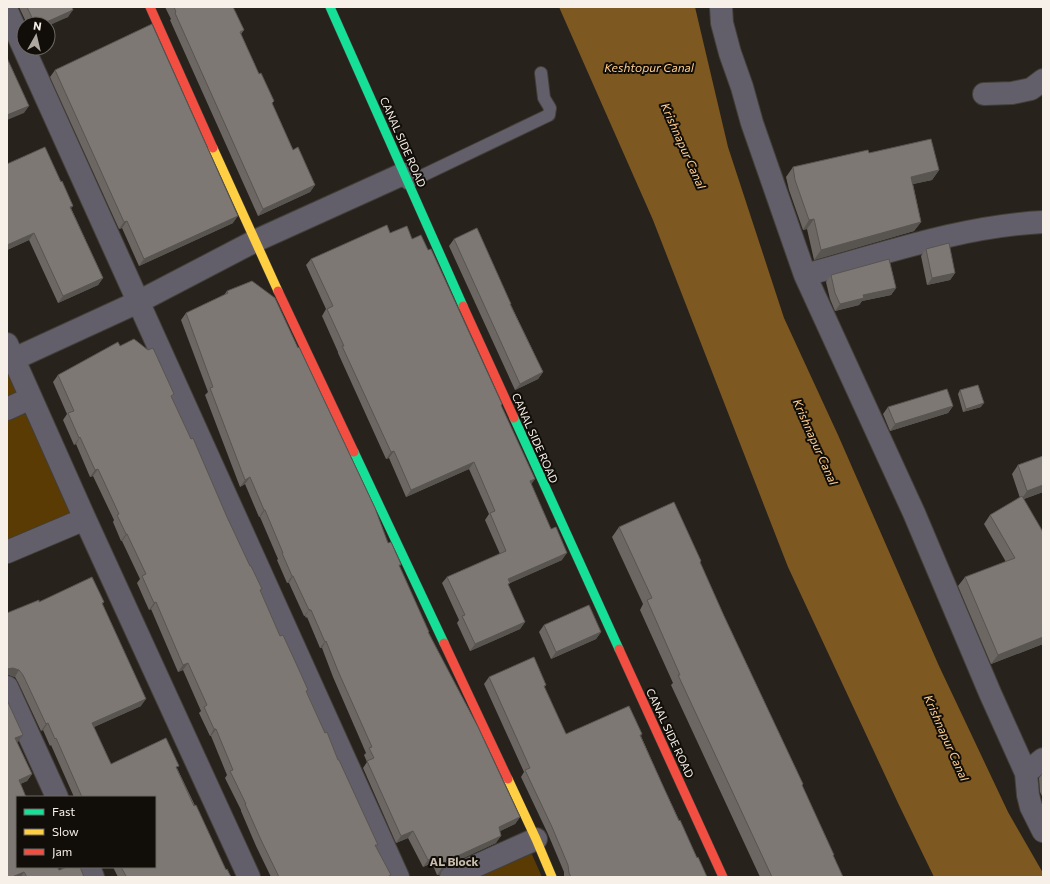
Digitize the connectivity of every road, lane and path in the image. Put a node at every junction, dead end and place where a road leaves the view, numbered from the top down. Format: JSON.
{"nodes":[{"id":1,"x":150,"y":7,"type":"edge"},
{"id":2,"x":330,"y":7,"type":"edge"},
{"id":3,"x":721,"y":7,"type":"edge"},
{"id":4,"x":711,"y":8,"type":"edge"},
{"id":5,"x":7,"y":11,"type":"edge"},
{"id":6,"x":730,"y":53,"type":"junction"},
{"id":7,"x":541,"y":73,"type":"dead end"},
{"id":8,"x":1043,"y":80,"type":"edge"},
{"id":9,"x":984,"y":94,"type":"dead end"},
{"id":10,"x":405,"y":178,"type":"junction"},
{"id":11,"x":1043,"y":222,"type":"edge"},
{"id":12,"x":255,"y":242,"type":"junction"},
{"id":13,"x":805,"y":275,"type":"junction"},
{"id":14,"x":138,"y":302,"type":"junction"},
{"id":15,"x":10,"y":351,"type":"edge"},
{"id":16,"x":30,"y":398,"type":"junction"},
{"id":17,"x":7,"y":408,"type":"edge"},
{"id":18,"x":85,"y":519,"type":"junction"},
{"id":19,"x":7,"y":552,"type":"edge"},
{"id":20,"x":7,"y":687,"type":"edge"},
{"id":21,"x":1043,"y":759,"type":"edge"},
{"id":22,"x":1026,"y":773,"type":"junction"},
{"id":23,"x":57,"y":796,"type":"edge"},
{"id":24,"x":1043,"y":831,"type":"edge"},
{"id":25,"x":536,"y":839,"type":"junction"},
{"id":26,"x":249,"y":877,"type":"edge"},
{"id":27,"x":398,"y":877,"type":"edge"},
{"id":28,"x":451,"y":877,"type":"edge"},
{"id":29,"x":552,"y":877,"type":"edge"},
{"id":30,"x":723,"y":877,"type":"edge"}],
"edges":[{"from":1,"to":12,"type":"street"},
{"from":2,"to":10,"type":"street","name":"CANAL SIDE ROAD"},
{"from":3,"to":6,"type":"street"},
{"from":4,"to":6,"type":"lane"},
{"from":5,"to":14,"type":"street"},
{"from":6,"to":13,"type":"street"},
{"from":7,"to":10,"type":"lane"},
{"from":8,"to":9,"type":"street"},
{"from":10,"to":12,"type":"street"},
{"from":10,"to":30,"type":"street","name":"CANAL SIDE ROAD"},
{"from":11,"to":13,"type":"street"},
{"from":12,"to":14,"type":"street"},
{"from":12,"to":25,"type":"street"},
{"from":13,"to":22,"type":"street"},
{"from":14,"to":15,"type":"street"},
{"from":14,"to":27,"type":"street"},
{"from":15,"to":16,"type":"street"},
{"from":16,"to":17,"type":"street"},
{"from":16,"to":18,"type":"street"},
{"from":18,"to":19,"type":"street"},
{"from":18,"to":26,"type":"street"},
{"from":20,"to":23,"type":"street"},
{"from":21,"to":22,"type":"street"},
{"from":22,"to":24,"type":"street"},
{"from":25,"to":28,"type":"street"},
{"from":25,"to":29,"type":"street"}]}
